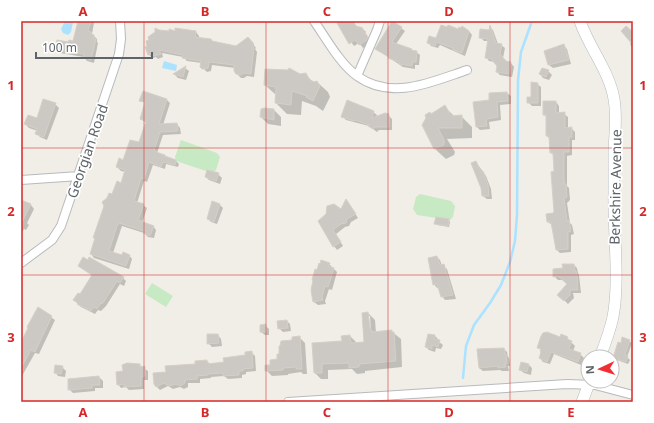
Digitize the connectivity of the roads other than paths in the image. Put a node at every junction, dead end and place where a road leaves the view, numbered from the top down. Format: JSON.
{"nodes":[{"id":1,"x":120,"y":21,"type":"edge"},
{"id":2,"x":314,"y":21,"type":"edge"},
{"id":3,"x":380,"y":21,"type":"edge"},
{"id":4,"x":580,"y":21,"type":"edge"},
{"id":5,"x":467,"y":70,"type":"dead end"},
{"id":6,"x":357,"y":76,"type":"junction"},
{"id":7,"x":79,"y":176,"type":"junction"},
{"id":8,"x":21,"y":180,"type":"edge"},
{"id":9,"x":21,"y":263,"type":"edge"},
{"id":10,"x":603,"y":349,"type":"edge"},
{"id":11,"x":580,"y":383,"type":"edge"},
{"id":12,"x":587,"y":389,"type":"edge"},
{"id":13,"x":610,"y":389,"type":"edge"},
{"id":14,"x":633,"y":395,"type":"edge"},
{"id":15,"x":288,"y":402,"type":"edge"},
{"id":16,"x":582,"y":402,"type":"edge"}],
"edges":[{"from":1,"to":7,"type":"street","name":"Georgian Road"},
{"from":2,"to":6,"type":"street"},
{"from":3,"to":6,"type":"street"},
{"from":4,"to":10,"type":"street","name":"Berkshire Avenue"},
{"from":5,"to":6,"type":"street"},
{"from":7,"to":8,"type":"street"},
{"from":7,"to":9,"type":"street","name":"Georgian Road"},
{"from":11,"to":15,"type":"street"},
{"from":12,"to":16,"type":"street"},
{"from":13,"to":14,"type":"street"}]}
